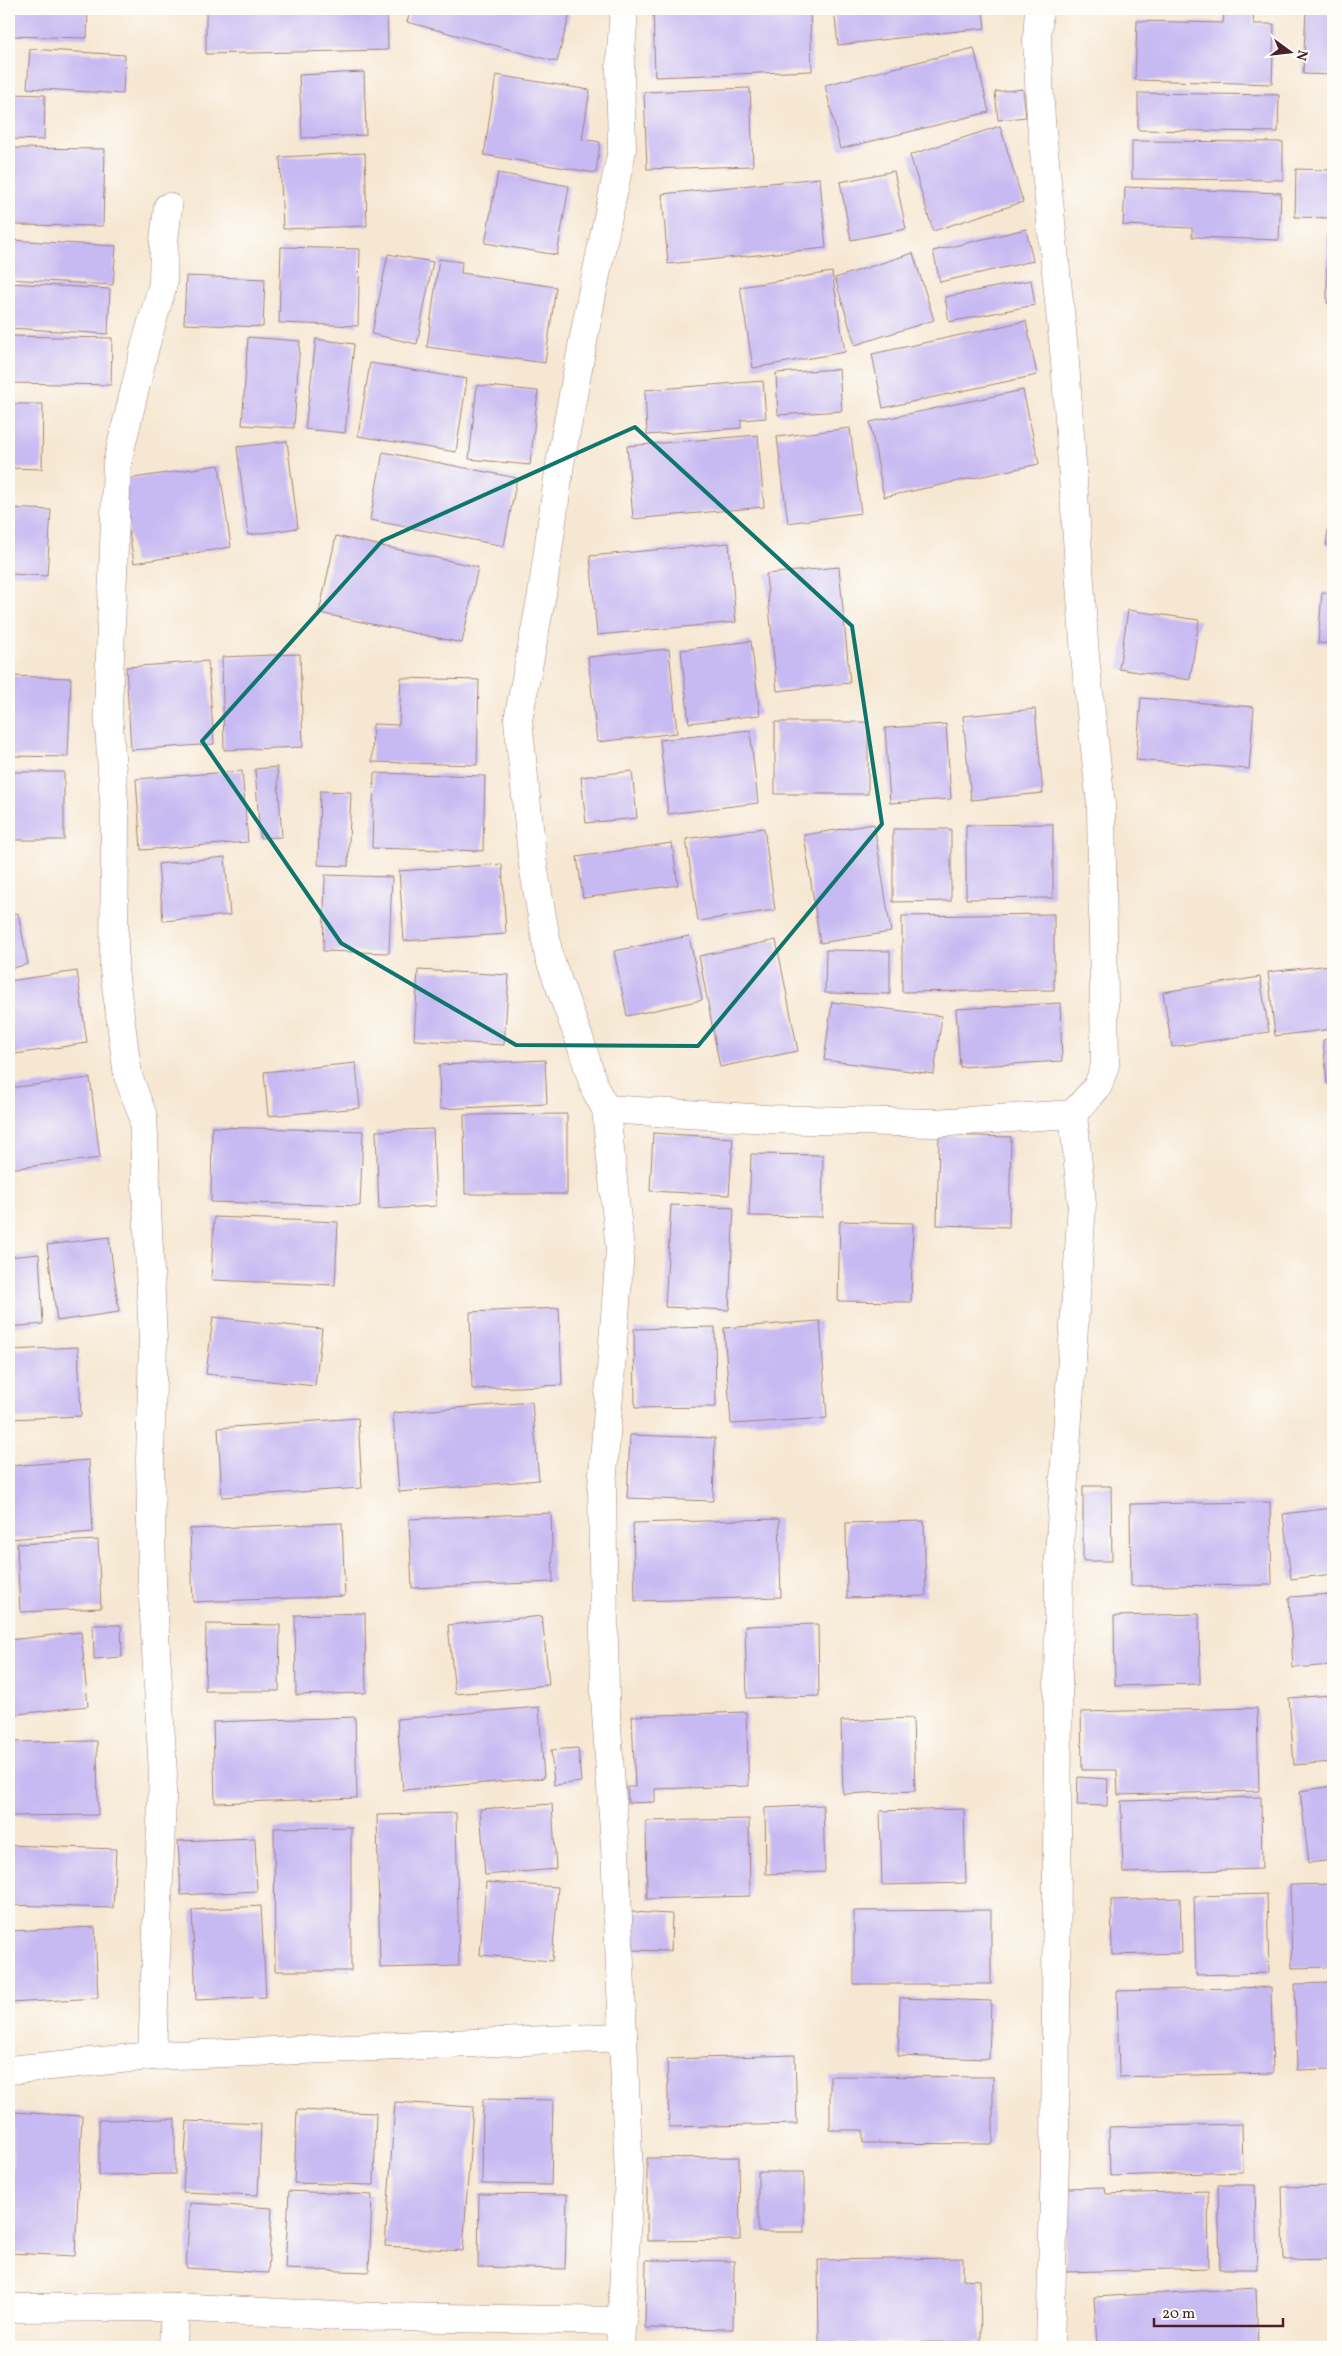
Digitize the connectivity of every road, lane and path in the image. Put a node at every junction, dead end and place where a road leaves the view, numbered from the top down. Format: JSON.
{"nodes":[{"id":1,"x":624,"y":9,"type":"edge"},
{"id":2,"x":1039,"y":9,"type":"edge"},
{"id":3,"x":168,"y":207,"type":"dead end"},
{"id":4,"x":606,"y":1109,"type":"junction"},
{"id":5,"x":1073,"y":1114,"type":"junction"},
{"id":6,"x":623,"y":2037,"type":"junction"},
{"id":7,"x":152,"y":2056,"type":"junction"},
{"id":8,"x":9,"y":2070,"type":"edge"},
{"id":9,"x":175,"y":2307,"type":"junction"},
{"id":10,"x":9,"y":2308,"type":"edge"},
{"id":11,"x":622,"y":2334,"type":"edge"},
{"id":12,"x":173,"y":2347,"type":"edge"},
{"id":13,"x":1050,"y":2347,"type":"edge"}],
"edges":[{"from":1,"to":4,"type":"street"},
{"from":2,"to":5,"type":"street"},
{"from":3,"to":7,"type":"street"},
{"from":4,"to":5,"type":"street"},
{"from":4,"to":6,"type":"street"},
{"from":5,"to":13,"type":"street"},
{"from":6,"to":7,"type":"street"},
{"from":6,"to":11,"type":"street"},
{"from":7,"to":8,"type":"street"},
{"from":9,"to":10,"type":"street"},
{"from":9,"to":11,"type":"street"},
{"from":9,"to":12,"type":"street"}]}
